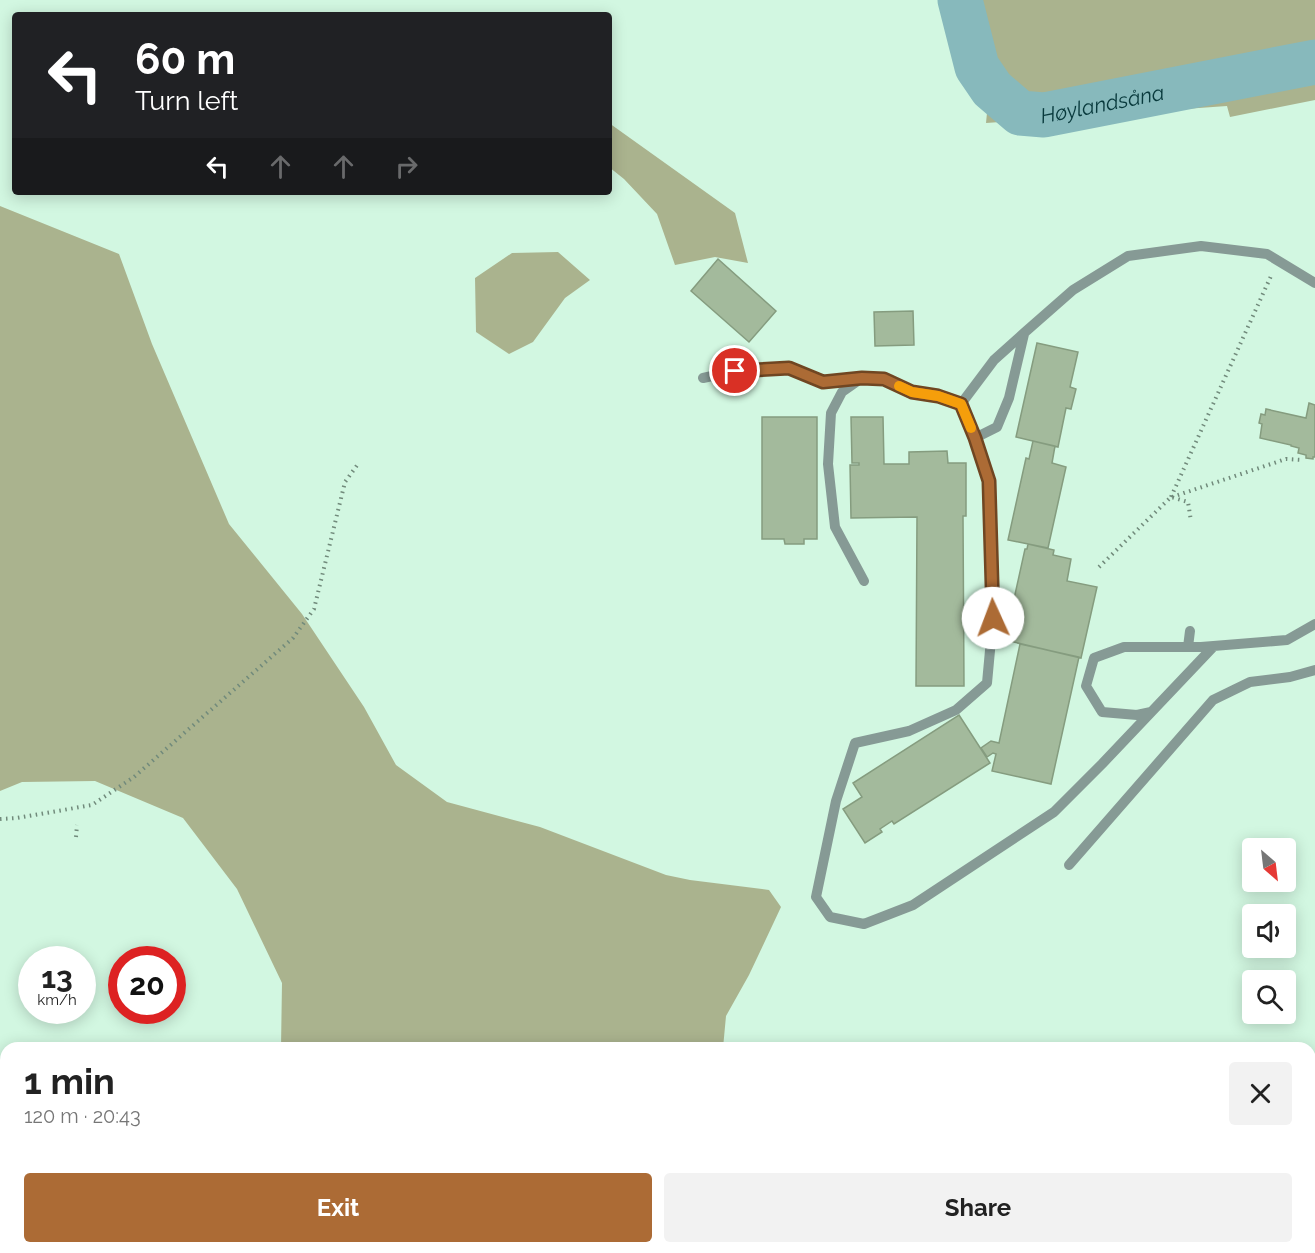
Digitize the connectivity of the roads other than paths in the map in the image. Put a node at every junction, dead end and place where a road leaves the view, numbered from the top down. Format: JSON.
{"nodes":[{"id":1,"x":1315,"y":283,"type":"edge"},
{"id":2,"x":1024,"y":333,"type":"junction"},
{"id":3,"x":703,"y":378,"type":"dead end"},
{"id":4,"x":862,"y":378,"type":"junction"},
{"id":5,"x":961,"y":404,"type":"junction"},
{"id":6,"x":975,"y":438,"type":"junction"},
{"id":7,"x":864,"y":581,"type":"dead end"},
{"id":8,"x":1315,"y":624,"type":"edge"},
{"id":9,"x":1190,"y":631,"type":"dead end"},
{"id":10,"x":1188,"y":647,"type":"junction"},
{"id":11,"x":1213,"y":647,"type":"junction"},
{"id":12,"x":1315,"y":670,"type":"edge"},
{"id":13,"x":1152,"y":712,"type":"junction"},
{"id":14,"x":1069,"y":865,"type":"dead end"}],
"edges":[{"from":1,"to":2,"type":"lane"},
{"from":2,"to":5,"type":"lane"},
{"from":2,"to":6,"type":"lane"},
{"from":3,"to":4,"type":"lane"},
{"from":4,"to":5,"type":"lane"},
{"from":4,"to":7,"type":"lane"},
{"from":5,"to":6,"type":"lane"},
{"from":6,"to":13,"type":"lane"},
{"from":8,"to":11,"type":"lane"},
{"from":9,"to":10,"type":"lane"},
{"from":10,"to":11,"type":"lane"},
{"from":10,"to":13,"type":"lane"},
{"from":11,"to":13,"type":"lane"},
{"from":12,"to":14,"type":"lane"}]}
